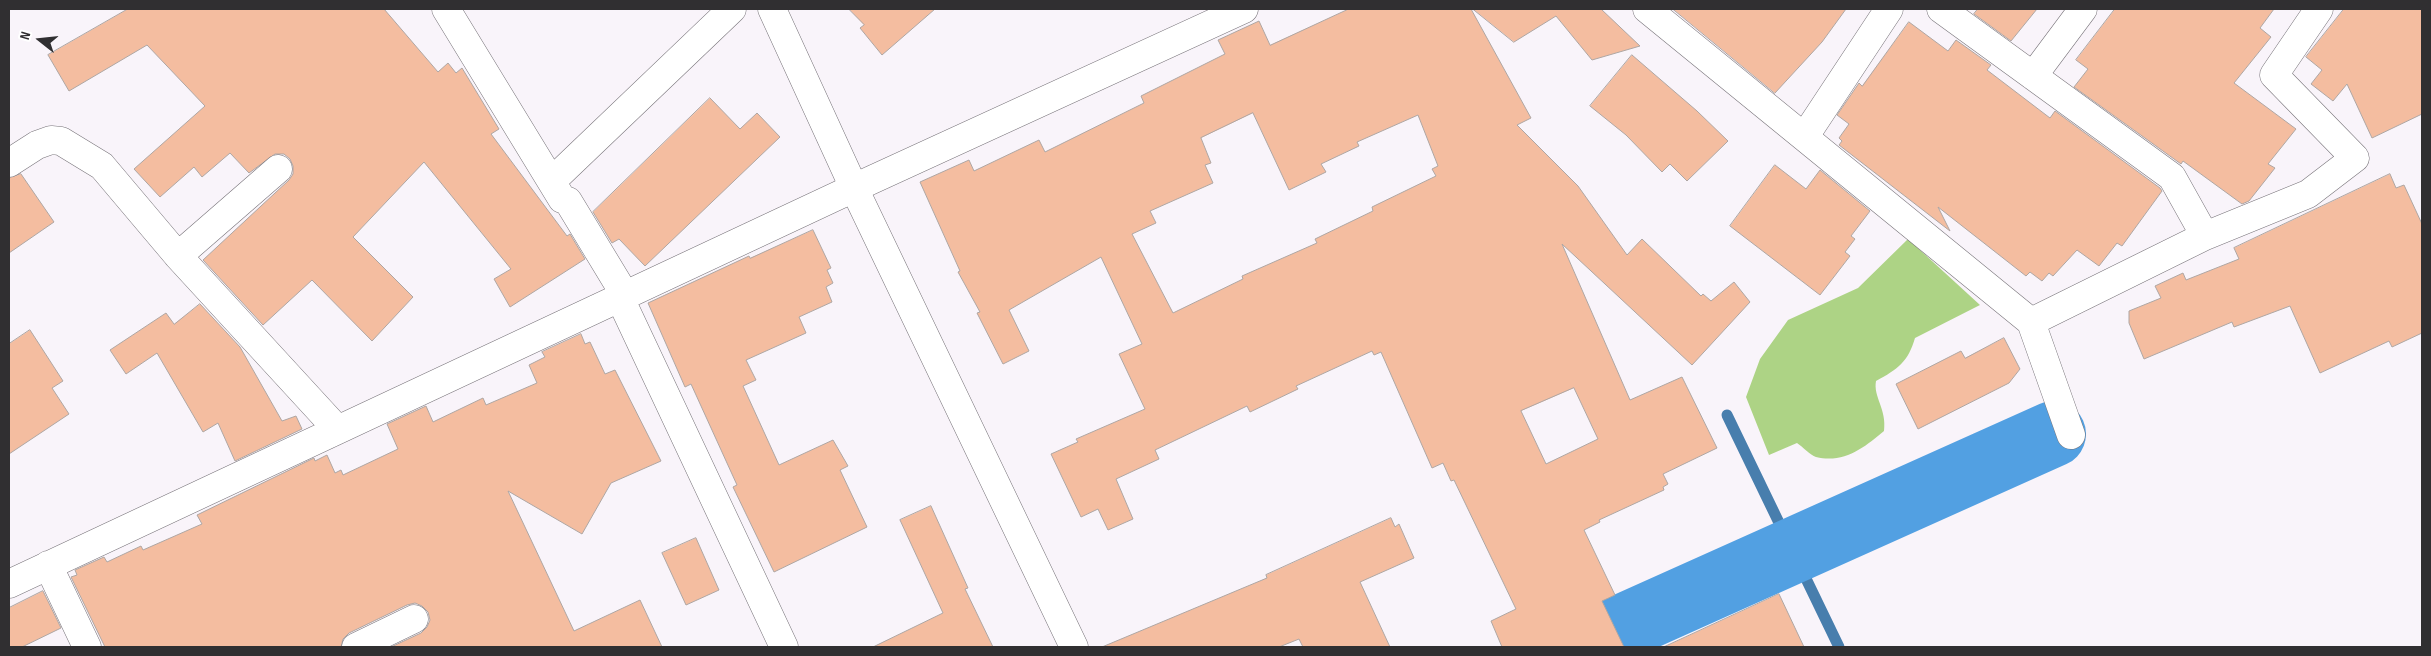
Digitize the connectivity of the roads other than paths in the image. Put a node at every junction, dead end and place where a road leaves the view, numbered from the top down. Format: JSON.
{"nodes":[{"id":1,"x":446,"y":9,"type":"edge"},
{"id":2,"x":732,"y":9,"type":"edge"},
{"id":3,"x":772,"y":9,"type":"edge"},
{"id":4,"x":1244,"y":9,"type":"edge"},
{"id":5,"x":1647,"y":9,"type":"edge"},
{"id":6,"x":1889,"y":9,"type":"edge"},
{"id":7,"x":1941,"y":9,"type":"edge"},
{"id":8,"x":2083,"y":9,"type":"edge"},
{"id":9,"x":2319,"y":9,"type":"edge"},
{"id":10,"x":2034,"y":76,"type":"junction"},
{"id":11,"x":1805,"y":136,"type":"junction"},
{"id":12,"x":9,"y":163,"type":"edge"},
{"id":13,"x":278,"y":169,"type":"dead end"},
{"id":14,"x":552,"y":181,"type":"junction"},
{"id":15,"x":854,"y":188,"type":"junction"},
{"id":16,"x":2205,"y":236,"type":"junction"},
{"id":17,"x":178,"y":256,"type":"junction"},
{"id":18,"x":622,"y":296,"type":"junction"},
{"id":19,"x":2031,"y":322,"type":"junction"},
{"id":20,"x":337,"y":429,"type":"junction"},
{"id":21,"x":2071,"y":435,"type":"dead end"},
{"id":22,"x":48,"y":565,"type":"junction"},
{"id":23,"x":9,"y":584,"type":"edge"},
{"id":24,"x":414,"y":619,"type":"dead end"},
{"id":25,"x":87,"y":647,"type":"edge"},
{"id":26,"x":356,"y":647,"type":"edge"},
{"id":27,"x":784,"y":647,"type":"edge"},
{"id":28,"x":1074,"y":647,"type":"edge"}],
"edges":[{"from":1,"to":14,"type":"street"},
{"from":2,"to":14,"type":"street"},
{"from":3,"to":15,"type":"street"},
{"from":4,"to":15,"type":"street"},
{"from":5,"to":11,"type":"street"},
{"from":6,"to":11,"type":"street"},
{"from":7,"to":10,"type":"street"},
{"from":8,"to":10,"type":"street"},
{"from":9,"to":16,"type":"street"},
{"from":10,"to":16,"type":"street"},
{"from":11,"to":19,"type":"street"},
{"from":12,"to":17,"type":"street"},
{"from":13,"to":17,"type":"street"},
{"from":14,"to":18,"type":"street"},
{"from":15,"to":18,"type":"street"},
{"from":15,"to":28,"type":"street"},
{"from":16,"to":19,"type":"street"},
{"from":17,"to":20,"type":"street"},
{"from":18,"to":20,"type":"street"},
{"from":18,"to":27,"type":"street"},
{"from":19,"to":21,"type":"street"},
{"from":20,"to":22,"type":"street"},
{"from":22,"to":23,"type":"street"},
{"from":22,"to":25,"type":"street"},
{"from":24,"to":26,"type":"street"}]}
